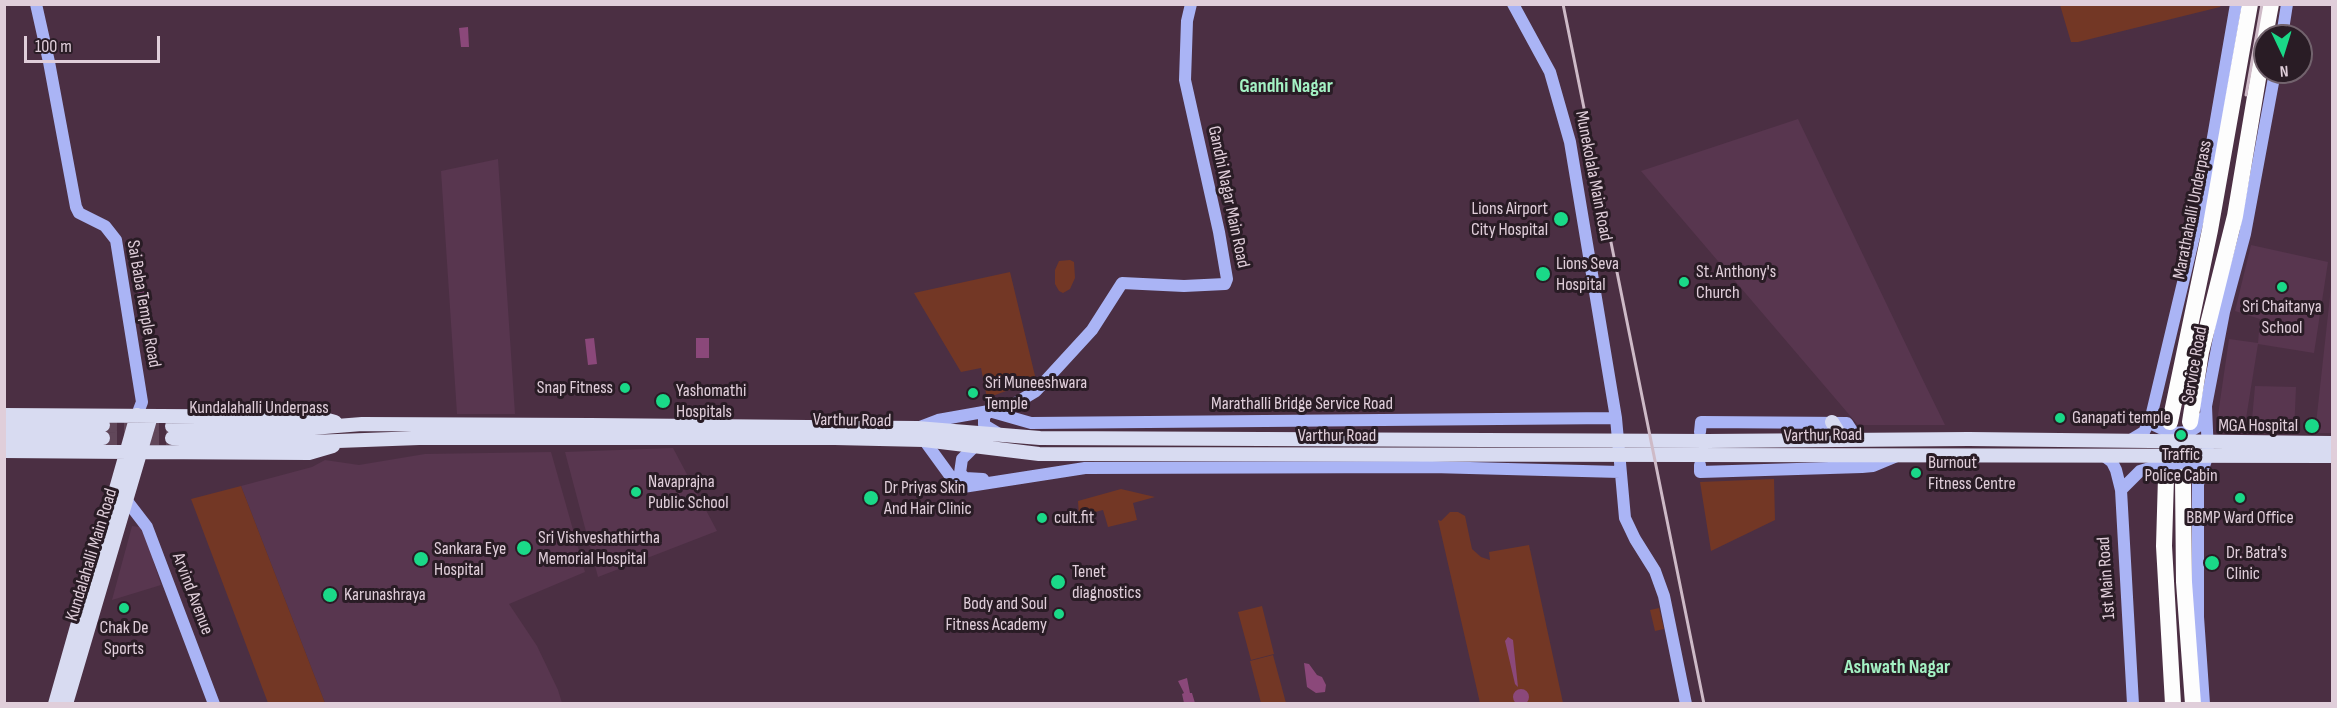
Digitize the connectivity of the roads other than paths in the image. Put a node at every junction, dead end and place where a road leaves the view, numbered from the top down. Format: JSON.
{"nodes":[{"id":1,"x":36,"y":4,"type":"edge"},
{"id":2,"x":1191,"y":4,"type":"edge"},
{"id":3,"x":1513,"y":4,"type":"edge"},
{"id":4,"x":2236,"y":4,"type":"edge"},
{"id":5,"x":2250,"y":4,"type":"edge"},
{"id":6,"x":2271,"y":4,"type":"edge"},
{"id":7,"x":2287,"y":4,"type":"edge"},
{"id":8,"x":2267,"y":24,"type":"edge"},
{"id":9,"x":2284,"y":24,"type":"edge"},
{"id":10,"x":2257,"y":84,"type":"edge"},
{"id":11,"x":2273,"y":84,"type":"edge"},
{"id":12,"x":989,"y":411,"type":"junction"},
{"id":13,"x":147,"y":413,"type":"junction"},
{"id":14,"x":4,"y":415,"type":"edge"},
{"id":15,"x":2151,"y":417,"type":"junction"},
{"id":16,"x":1616,"y":418,"type":"junction"},
{"id":17,"x":2197,"y":420,"type":"junction"},
{"id":18,"x":1832,"y":422,"type":"junction"},
{"id":19,"x":2170,"y":422,"type":"dead end"},
{"id":20,"x":346,"y":425,"type":"junction"},
{"id":21,"x":4,"y":426,"type":"edge"},
{"id":22,"x":1703,"y":432,"type":"junction"},
{"id":23,"x":920,"y":434,"type":"junction"},
{"id":24,"x":1005,"y":436,"type":"junction"},
{"id":25,"x":4,"y":438,"type":"edge"},
{"id":26,"x":1836,"y":440,"type":"junction"},
{"id":27,"x":1858,"y":440,"type":"junction"},
{"id":28,"x":342,"y":441,"type":"junction"},
{"id":29,"x":2129,"y":441,"type":"junction"},
{"id":30,"x":2332,"y":443,"type":"edge"},
{"id":31,"x":975,"y":446,"type":"junction"},
{"id":32,"x":2208,"y":448,"type":"junction"},
{"id":33,"x":4,"y":451,"type":"edge"},
{"id":34,"x":141,"y":452,"type":"junction"},
{"id":35,"x":2104,"y":456,"type":"junction"},
{"id":36,"x":2332,"y":456,"type":"edge"},
{"id":37,"x":1620,"y":472,"type":"junction"},
{"id":38,"x":2166,"y":477,"type":"dead end"},
{"id":39,"x":1005,"y":480,"type":"junction"},
{"id":40,"x":2191,"y":481,"type":"junction"},
{"id":41,"x":2121,"y":490,"type":"junction"},
{"id":42,"x":127,"y":501,"type":"junction"},
{"id":43,"x":56,"y":704,"type":"edge"},
{"id":44,"x":66,"y":704,"type":"edge"},
{"id":45,"x":214,"y":704,"type":"edge"},
{"id":46,"x":1686,"y":704,"type":"edge"},
{"id":47,"x":2133,"y":704,"type":"edge"},
{"id":48,"x":2174,"y":704,"type":"edge"},
{"id":49,"x":2193,"y":704,"type":"edge"},
{"id":50,"x":2204,"y":704,"type":"edge"}],
"edges":[{"from":1,"to":13,"type":"street","name":"Sai Baba Temple Road"},
{"from":2,"to":12,"type":"street","name":"Gandhi Nagar Main Road"},
{"from":3,"to":16,"type":"street","name":"Munekolala Main Road"},
{"from":4,"to":15,"type":"street","name":"Service Road"},
{"from":5,"to":19,"type":"highway","name":"Marathahalli Underpass"},
{"from":6,"to":8,"type":"highway"},
{"from":7,"to":9,"type":"street"},
{"from":10,"to":17,"type":"highway"},
{"from":11,"to":17,"type":"street","name":"Service Road"},
{"from":12,"to":16,"type":"street","name":"Marathalli Bridge Service Road"},
{"from":12,"to":23,"type":"street","name":"Marathalli Bridge Service Road"},
{"from":12,"to":24,"type":"street"},
{"from":13,"to":14,"type":"main road"},
{"from":13,"to":20,"type":"main road"},
{"from":13,"to":34,"type":"main road","name":"Kundalahalli Main Road"},
{"from":15,"to":17,"type":"street"},
{"from":15,"to":29,"type":"street","name":"Service Road"},
{"from":16,"to":37,"type":"street","name":"Munekolala Main Road"},
{"from":17,"to":32,"type":"street","name":"Service Road"},
{"from":18,"to":22,"type":"street"},
{"from":18,"to":26,"type":"main road"},
{"from":18,"to":27,"type":"street"},
{"from":20,"to":23,"type":"main road","name":"Varthur Road"},
{"from":20,"to":28,"type":"main road","name":"Kundalahalli Underpass"},
{"from":21,"to":25,"type":"main road"},
{"from":22,"to":24,"type":"main road","name":"Varthur Road"},
{"from":22,"to":26,"type":"main road","name":"Varthur Road"},
{"from":23,"to":24,"type":"main road","name":"Varthur Road"},
{"from":23,"to":28,"type":"main road","name":"Varthur Road"},
{"from":23,"to":31,"type":"main road","name":"Varthur Road"},
{"from":23,"to":39,"type":"street"},
{"from":26,"to":27,"type":"main road","name":"Varthur Road"},
{"from":27,"to":29,"type":"main road","name":"Varthur Road"},
{"from":28,"to":34,"type":"main road"},
{"from":29,"to":32,"type":"main road","name":"Varthur Road"},
{"from":30,"to":32,"type":"main road","name":"Varthur Road"},
{"from":31,"to":35,"type":"main road","name":"Varthur Road"},
{"from":31,"to":39,"type":"street"},
{"from":32,"to":35,"type":"main road","name":"Varthur Road"},
{"from":32,"to":36,"type":"main road","name":"Varthur Road"},
{"from":32,"to":40,"type":"street","name":"Service Road"},
{"from":33,"to":34,"type":"main road"},
{"from":34,"to":42,"type":"main road","name":"Kundalahalli Main Road"},
{"from":34,"to":43,"type":"main road","name":"Kundalahalli Main Road"},
{"from":35,"to":41,"type":"street","name":"1st Main Road"},
{"from":37,"to":39,"type":"street"},
{"from":37,"to":46,"type":"street","name":"Munekolala Main Road"},
{"from":38,"to":48,"type":"highway"},
{"from":40,"to":41,"type":"street"},
{"from":40,"to":49,"type":"highway"},
{"from":40,"to":50,"type":"street","name":"Service Road"},
{"from":41,"to":47,"type":"street","name":"1st Main Road"},
{"from":42,"to":44,"type":"main road","name":"Kundalahalli Main Road"},
{"from":42,"to":45,"type":"street","name":"Arvind Avenue"}]}
